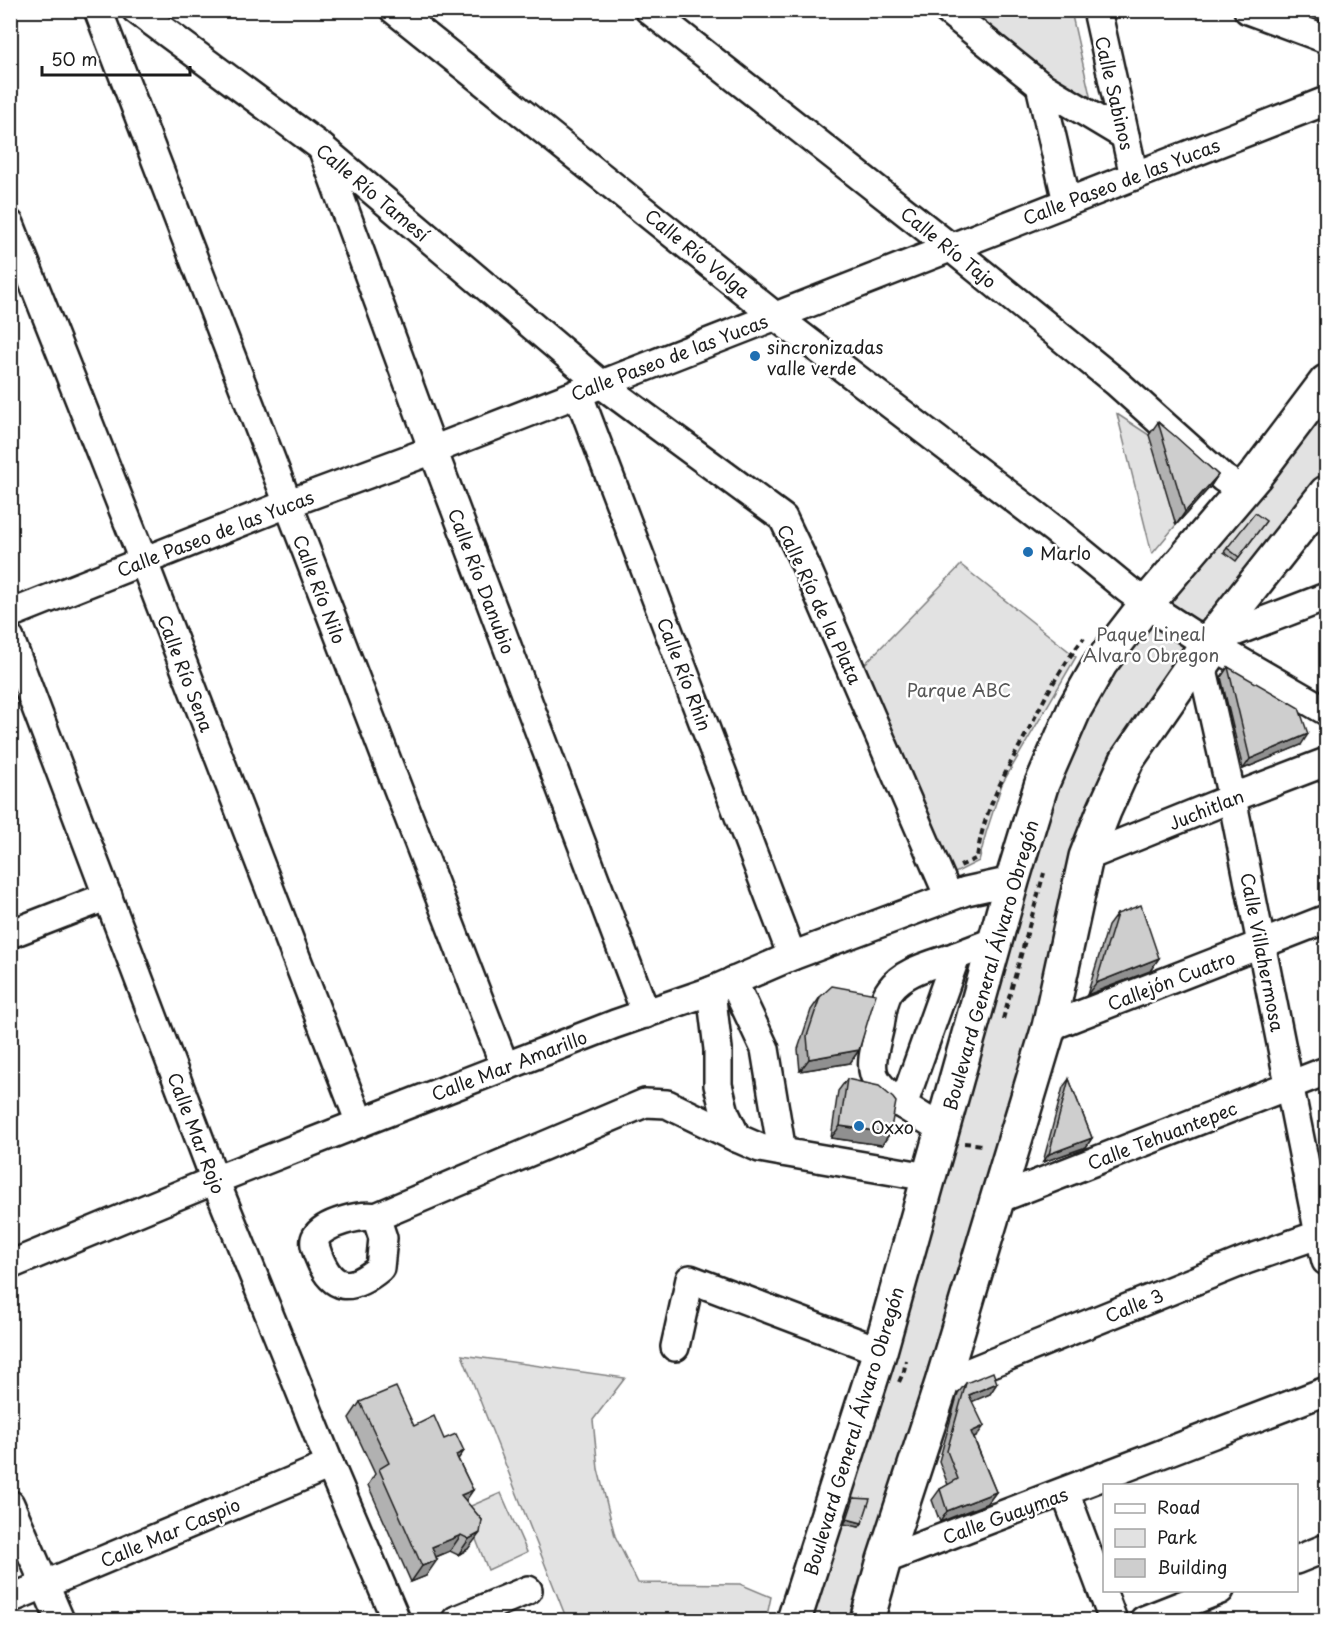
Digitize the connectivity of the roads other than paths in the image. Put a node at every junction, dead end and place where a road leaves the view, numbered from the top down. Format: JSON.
{"nodes":[{"id":1,"x":98,"y":10,"type":"edge"},
{"id":2,"x":136,"y":10,"type":"edge"},
{"id":3,"x":394,"y":10,"type":"edge"},
{"id":4,"x":649,"y":10,"type":"edge"},
{"id":5,"x":947,"y":10,"type":"edge"},
{"id":6,"x":1096,"y":10,"type":"edge"},
{"id":7,"x":1248,"y":10,"type":"edge"},
{"id":8,"x":1326,"y":39,"type":"edge"},
{"id":9,"x":1040,"y":85,"type":"junction"},
{"id":10,"x":1326,"y":101,"type":"edge"},
{"id":11,"x":1125,"y":136,"type":"junction"},
{"id":12,"x":321,"y":147,"type":"junction"},
{"id":13,"x":1134,"y":176,"type":"junction"},
{"id":14,"x":1067,"y":202,"type":"junction"},
{"id":15,"x":10,"y":224,"type":"edge"},
{"id":16,"x":950,"y":247,"type":"junction"},
{"id":17,"x":776,"y":316,"type":"junction"},
{"id":18,"x":1326,"y":382,"type":"edge"},
{"id":19,"x":590,"y":388,"type":"junction"},
{"id":20,"x":433,"y":450,"type":"junction"},
{"id":21,"x":1242,"y":490,"type":"junction"},
{"id":22,"x":1326,"y":493,"type":"edge"},
{"id":23,"x":287,"y":504,"type":"junction"},
{"id":24,"x":143,"y":560,"type":"junction"},
{"id":25,"x":1326,"y":597,"type":"edge"},
{"id":26,"x":1147,"y":603,"type":"junction"},
{"id":27,"x":10,"y":614,"type":"edge"},
{"id":28,"x":10,"y":639,"type":"edge"},
{"id":29,"x":1212,"y":646,"type":"junction"},
{"id":30,"x":1326,"y":711,"type":"edge"},
{"id":31,"x":1326,"y":762,"type":"edge"},
{"id":32,"x":1232,"y":798,"type":"junction"},
{"id":33,"x":1086,"y":857,"type":"junction"},
{"id":34,"x":1012,"y":881,"type":"junction"},
{"id":35,"x":108,"y":896,"type":"junction"},
{"id":36,"x":949,"y":897,"type":"junction"},
{"id":37,"x":1326,"y":919,"type":"edge"},
{"id":38,"x":10,"y":934,"type":"edge"},
{"id":39,"x":995,"y":941,"type":"junction"},
{"id":40,"x":1261,"y":945,"type":"junction"},
{"id":41,"x":792,"y":956,"type":"junction"},
{"id":42,"x":956,"y":956,"type":"junction"},
{"id":43,"x":722,"y":986,"type":"junction"},
{"id":44,"x":646,"y":1014,"type":"junction"},
{"id":45,"x":1049,"y":1027,"type":"junction"},
{"id":46,"x":505,"y":1067,"type":"junction"},
{"id":47,"x":1326,"y":1071,"type":"edge"},
{"id":48,"x":1289,"y":1085,"type":"junction"},
{"id":49,"x":903,"y":1105,"type":"junction"},
{"id":50,"x":360,"y":1123,"type":"junction"},
{"id":51,"x":943,"y":1130,"type":"junction"},
{"id":52,"x":738,"y":1138,"type":"junction"},
{"id":53,"x":782,"y":1152,"type":"junction"},
{"id":54,"x":928,"y":1177,"type":"junction"},
{"id":55,"x":215,"y":1180,"type":"junction"},
{"id":56,"x":998,"y":1198,"type":"junction"},
{"id":57,"x":376,"y":1217,"type":"dead end"},
{"id":58,"x":1323,"y":1233,"type":"edge"},
{"id":59,"x":1326,"y":1261,"type":"edge"},
{"id":60,"x":10,"y":1265,"type":"edge"},
{"id":61,"x":675,"y":1347,"type":"dead end"},
{"id":62,"x":880,"y":1351,"type":"junction"},
{"id":63,"x":942,"y":1383,"type":"junction"},
{"id":64,"x":1326,"y":1391,"type":"edge"},
{"id":65,"x":330,"y":1465,"type":"junction"},
{"id":66,"x":1065,"y":1492,"type":"junction"},
{"id":67,"x":10,"y":1504,"type":"edge"},
{"id":68,"x":1326,"y":1548,"type":"edge"},
{"id":69,"x":1298,"y":1559,"type":"edge"},
{"id":70,"x":884,"y":1560,"type":"junction"},
{"id":71,"x":45,"y":1585,"type":"junction"},
{"id":72,"x":528,"y":1590,"type":"dead end"},
{"id":73,"x":1215,"y":1592,"type":"edge"},
{"id":74,"x":10,"y":1599,"type":"edge"},
{"id":75,"x":60,"y":1620,"type":"edge"},
{"id":76,"x":396,"y":1620,"type":"edge"},
{"id":77,"x":456,"y":1620,"type":"edge"},
{"id":78,"x":794,"y":1620,"type":"edge"},
{"id":79,"x":867,"y":1620,"type":"edge"},
{"id":80,"x":1113,"y":1620,"type":"edge"},
{"id":81,"x":1144,"y":1620,"type":"edge"}],
"edges":[{"from":1,"to":23,"type":"street","name":"Calle Río Nilo"},
{"from":2,"to":12,"type":"street","name":"Calle Río Tamesí"},
{"from":3,"to":17,"type":"street","name":"Calle Río Volga"},
{"from":4,"to":16,"type":"street","name":"Calle Río Tajo"},
{"from":5,"to":9,"type":"street"},
{"from":6,"to":11,"type":"street","name":"Calle Sabinos"},
{"from":7,"to":8,"type":"street"},
{"from":9,"to":11,"type":"street"},
{"from":9,"to":14,"type":"street"},
{"from":10,"to":13,"type":"street","name":"Calle Paseo de las Yucas"},
{"from":11,"to":13,"type":"street","name":"Calle Sabinos"},
{"from":12,"to":19,"type":"street","name":"Calle Río Tamesí"},
{"from":12,"to":20,"type":"street","name":"Calle Río Danubio"},
{"from":13,"to":14,"type":"street","name":"Calle Paseo de las Yucas"},
{"from":14,"to":16,"type":"street","name":"Calle Paseo de las Yucas"},
{"from":15,"to":24,"type":"street","name":"Calle Río Sena"},
{"from":16,"to":17,"type":"street","name":"Calle Paseo de las Yucas"},
{"from":16,"to":21,"type":"street","name":"Calle Río Tajo"},
{"from":17,"to":19,"type":"street","name":"Calle Paseo de las Yucas"},
{"from":17,"to":26,"type":"street","name":"Calle Río Volga"},
{"from":18,"to":21,"type":"main road","name":"Boulevard General Álvaro Obregón"},
{"from":19,"to":20,"type":"street","name":"Calle Paseo de las Yucas"},
{"from":19,"to":36,"type":"street","name":"Calle Río de la Plata"},
{"from":19,"to":41,"type":"street","name":"Calle Río Rhin"},
{"from":20,"to":23,"type":"street","name":"Calle Paseo de las Yucas"},
{"from":20,"to":44,"type":"street","name":"Calle Río Danubio"},
{"from":21,"to":26,"type":"main road","name":"Boulevard General Álvaro Obregón"},
{"from":22,"to":29,"type":"main road"},
{"from":23,"to":24,"type":"street","name":"Calle Paseo de las Yucas"},
{"from":23,"to":46,"type":"street","name":"Calle Río Nilo"},
{"from":24,"to":27,"type":"street","name":"Calle Paseo de las Yucas"},
{"from":24,"to":50,"type":"street","name":"Calle Río Sena"},
{"from":25,"to":29,"type":"street"},
{"from":26,"to":29,"type":"street","name":"Calle Río Volga"},
{"from":26,"to":34,"type":"main road","name":"Boulevard General Álvaro Obregón"},
{"from":28,"to":35,"type":"street","name":"Calle Mar Rojo"},
{"from":29,"to":30,"type":"street","name":"Calle Río Volga"},
{"from":29,"to":32,"type":"street","name":"Calle Villahermosa"},
{"from":29,"to":33,"type":"main road"},
{"from":31,"to":32,"type":"street","name":"Juchitlan"},
{"from":32,"to":33,"type":"street","name":"Juchitlan"},
{"from":32,"to":40,"type":"street","name":"Calle Villahermosa"},
{"from":33,"to":45,"type":"main road"},
{"from":34,"to":36,"type":"street","name":"Calle Mar Amarillo"},
{"from":34,"to":39,"type":"main road","name":"Boulevard General Álvaro Obregón"},
{"from":35,"to":38,"type":"street"},
{"from":35,"to":55,"type":"street","name":"Calle Mar Rojo"},
{"from":36,"to":41,"type":"street","name":"Calle Mar Amarillo"},
{"from":37,"to":40,"type":"street","name":"Callejón Cuatro"},
{"from":39,"to":42,"type":"street"},
{"from":39,"to":51,"type":"main road","name":"Boulevard General Álvaro Obregón"},
{"from":40,"to":45,"type":"street","name":"Callejón Cuatro"},
{"from":40,"to":48,"type":"street","name":"Calle Villahermosa"},
{"from":41,"to":43,"type":"street","name":"Calle Mar Amarillo"},
{"from":42,"to":49,"type":"street"},
{"from":42,"to":49,"type":"street"},
{"from":43,"to":44,"type":"street","name":"Calle Mar Amarillo"},
{"from":43,"to":52,"type":"street"},
{"from":43,"to":53,"type":"street"},
{"from":44,"to":46,"type":"street","name":"Calle Mar Amarillo"},
{"from":45,"to":56,"type":"main road"},
{"from":46,"to":50,"type":"street","name":"Calle Mar Amarillo"},
{"from":47,"to":48,"type":"street","name":"Calle Tehuantepec"},
{"from":48,"to":56,"type":"street","name":"Calle Tehuantepec"},
{"from":48,"to":58,"type":"street","name":"Calle Villahermosa"},
{"from":49,"to":51,"type":"street"},
{"from":50,"to":55,"type":"street","name":"Calle Mar Amarillo"},
{"from":51,"to":54,"type":"main road","name":"Boulevard General Álvaro Obregón"},
{"from":52,"to":53,"type":"street"},
{"from":52,"to":57,"type":"street"},
{"from":53,"to":54,"type":"street"},
{"from":54,"to":62,"type":"main road","name":"Boulevard General Álvaro Obregón"},
{"from":55,"to":60,"type":"street","name":"Calle Mar Amarillo"},
{"from":55,"to":65,"type":"street","name":"Calle Mar Rojo"},
{"from":56,"to":63,"type":"main road"},
{"from":58,"to":59,"type":"street","name":"Calle Villahermosa"},
{"from":58,"to":63,"type":"street","name":"Calle 3"},
{"from":61,"to":62,"type":"street"},
{"from":62,"to":78,"type":"main road","name":"Boulevard General Álvaro Obregón"},
{"from":63,"to":70,"type":"main road"},
{"from":64,"to":66,"type":"street","name":"Calle Guaymas"},
{"from":65,"to":71,"type":"street","name":"Calle Mar Caspio"},
{"from":65,"to":76,"type":"street","name":"Calle Mar Rojo"},
{"from":66,"to":70,"type":"street","name":"Calle Guaymas"},
{"from":66,"to":80,"type":"street"},
{"from":67,"to":71,"type":"street"},
{"from":68,"to":69,"type":"street"},
{"from":70,"to":79,"type":"main road"},
{"from":71,"to":74,"type":"street","name":"Calle Mar Caspio"},
{"from":71,"to":75,"type":"street"},
{"from":72,"to":77,"type":"street"},
{"from":73,"to":81,"type":"street"}]}
